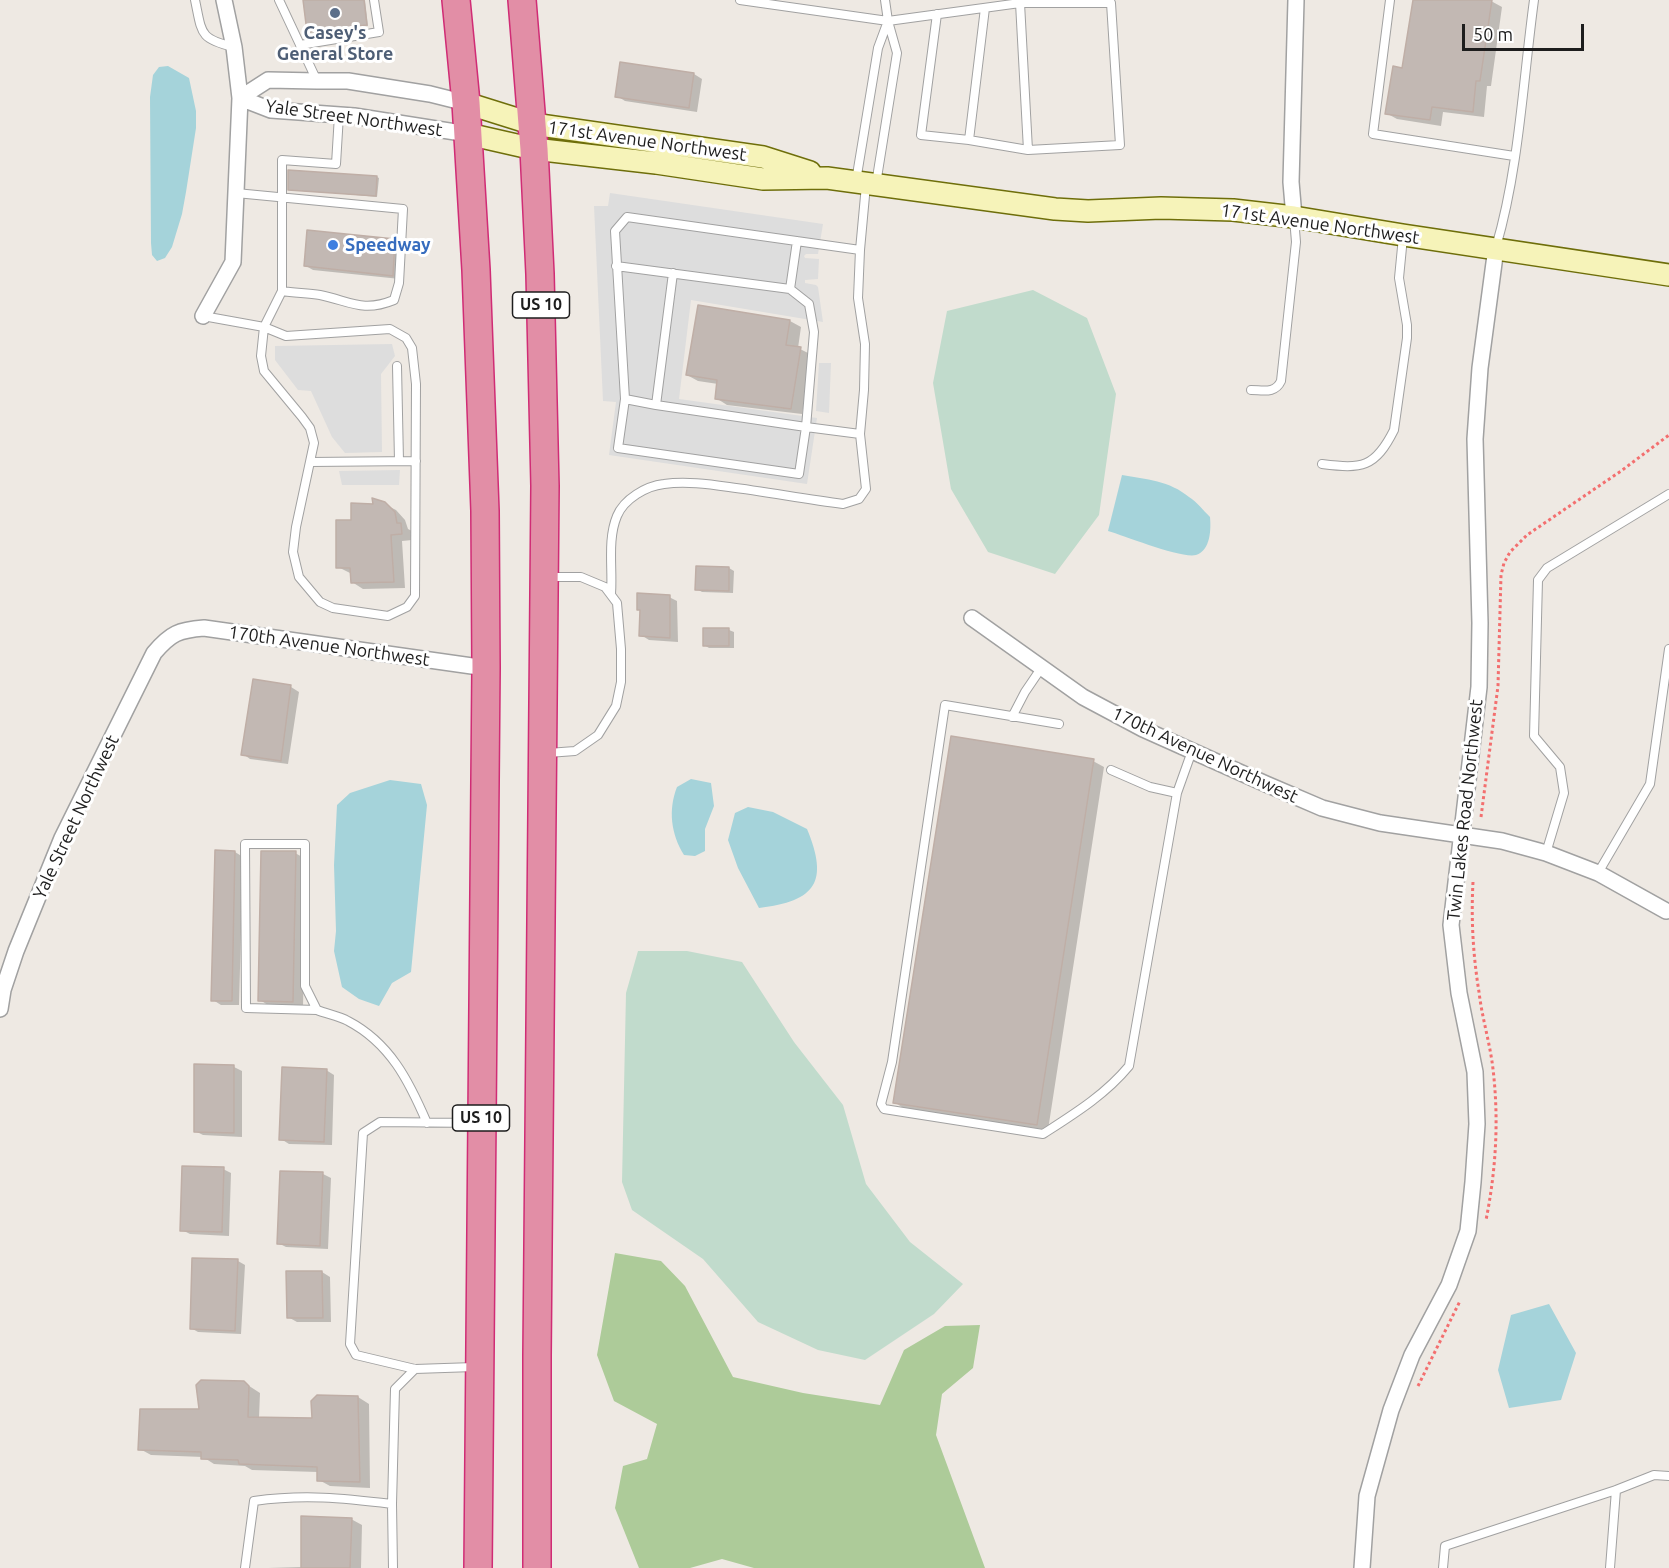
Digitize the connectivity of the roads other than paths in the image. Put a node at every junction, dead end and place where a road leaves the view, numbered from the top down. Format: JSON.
{"nodes":[{"id":1,"x":195,"y":0,"type":"edge"},
{"id":2,"x":224,"y":0,"type":"edge"},
{"id":3,"x":279,"y":0,"type":"edge"},
{"id":4,"x":375,"y":0,"type":"edge"},
{"id":5,"x":456,"y":0,"type":"edge"},
{"id":6,"x":522,"y":0,"type":"edge"},
{"id":7,"x":740,"y":0,"type":"edge"},
{"id":8,"x":885,"y":0,"type":"edge"},
{"id":9,"x":1296,"y":0,"type":"edge"},
{"id":10,"x":1390,"y":0,"type":"edge"},
{"id":11,"x":1534,"y":0,"type":"edge"},
{"id":12,"x":1020,"y":3,"type":"junction"},
{"id":13,"x":985,"y":8,"type":"junction"},
{"id":14,"x":937,"y":14,"type":"junction"},
{"id":15,"x":888,"y":21,"type":"junction"},
{"id":16,"x":300,"y":45,"type":"junction"},
{"id":17,"x":234,"y":47,"type":"junction"},
{"id":18,"x":317,"y":81,"type":"junction"},
{"id":19,"x":240,"y":98,"type":"junction"},
{"id":20,"x":466,"y":103,"type":"junction"},
{"id":21,"x":339,"y":115,"type":"junction"},
{"id":22,"x":468,"y":134,"type":"junction"},
{"id":23,"x":534,"y":136,"type":"junction"},
{"id":24,"x":969,"y":140,"type":"junction"},
{"id":25,"x":1028,"y":150,"type":"junction"},
{"id":26,"x":1514,"y":156,"type":"junction"},
{"id":27,"x":866,"y":183,"type":"junction"},
{"id":28,"x":236,"y":193,"type":"junction"},
{"id":29,"x":283,"y":198,"type":"junction"},
{"id":30,"x":1294,"y":217,"type":"junction"},
{"id":31,"x":1403,"y":235,"type":"junction"},
{"id":32,"x":798,"y":241,"type":"junction"},
{"id":33,"x":1496,"y":248,"type":"junction"},
{"id":34,"x":860,"y":250,"type":"junction"},
{"id":35,"x":616,"y":266,"type":"junction"},
{"id":36,"x":673,"y":273,"type":"junction"},
{"id":37,"x":1669,"y":275,"type":"edge"},
{"id":38,"x":790,"y":289,"type":"junction"},
{"id":39,"x":282,"y":291,"type":"junction"},
{"id":40,"x":203,"y":316,"type":"joint"},
{"id":41,"x":264,"y":327,"type":"junction"},
{"id":42,"x":397,"y":366,"type":"dead end"},
{"id":43,"x":1251,"y":390,"type":"dead end"},
{"id":44,"x":626,"y":399,"type":"junction"},
{"id":45,"x":656,"y":405,"type":"junction"},
{"id":46,"x":806,"y":427,"type":"junction"},
{"id":47,"x":860,"y":434,"type":"junction"},
{"id":48,"x":399,"y":461,"type":"junction"},
{"id":49,"x":416,"y":461,"type":"junction"},
{"id":50,"x":310,"y":462,"type":"junction"},
{"id":51,"x":1322,"y":464,"type":"dead end"},
{"id":52,"x":1669,"y":495,"type":"edge"},
{"id":53,"x":545,"y":577,"type":"junction"},
{"id":54,"x":611,"y":594,"type":"junction"},
{"id":55,"x":972,"y":618,"type":"dead end"},
{"id":56,"x":173,"y":634,"type":"joint"},
{"id":57,"x":1669,"y":649,"type":"edge"},
{"id":58,"x":1042,"y":667,"type":"junction"},
{"id":59,"x":486,"y":668,"type":"junction"},
{"id":60,"x":1012,"y":717,"type":"junction"},
{"id":61,"x":1059,"y":724,"type":"dead end"},
{"id":62,"x":1192,"y":751,"type":"junction"},
{"id":63,"x":543,"y":753,"type":"junction"},
{"id":64,"x":1111,"y":770,"type":"dead end"},
{"id":65,"x":1177,"y":793,"type":"junction"},
{"id":66,"x":1462,"y":835,"type":"junction"},
{"id":67,"x":1546,"y":853,"type":"junction"},
{"id":68,"x":1598,"y":873,"type":"junction"},
{"id":69,"x":1666,"y":911,"type":"dead end"},
{"id":70,"x":0,"y":1009,"type":"edge"},
{"id":71,"x":317,"y":1010,"type":"junction"},
{"id":72,"x":481,"y":1122,"type":"junction"},
{"id":73,"x":427,"y":1123,"type":"junction"},
{"id":74,"x":479,"y":1367,"type":"junction"},
{"id":75,"x":415,"y":1369,"type":"junction"},
{"id":76,"x":1669,"y":1476,"type":"edge"},
{"id":77,"x":1616,"y":1490,"type":"junction"},
{"id":78,"x":392,"y":1503,"type":"junction"},
{"id":79,"x":244,"y":1568,"type":"edge"},
{"id":80,"x":393,"y":1568,"type":"edge"},
{"id":81,"x":478,"y":1568,"type":"edge"},
{"id":82,"x":537,"y":1568,"type":"edge"},
{"id":83,"x":1362,"y":1568,"type":"edge"},
{"id":84,"x":1443,"y":1568,"type":"edge"},
{"id":85,"x":1610,"y":1568,"type":"edge"}],
"edges":[{"from":1,"to":17,"type":"lane"},
{"from":2,"to":17,"type":"street","name":"Yale Street Northwest"},
{"from":3,"to":16,"type":"lane"},
{"from":4,"to":16,"type":"lane"},
{"from":5,"to":20,"type":"highway","number":"US 10"},
{"from":6,"to":23,"type":"highway","number":"US 10"},
{"from":7,"to":15,"type":"lane"},
{"from":8,"to":15,"type":"lane"},
{"from":9,"to":30,"type":"street"},
{"from":10,"to":26,"type":"lane"},
{"from":11,"to":26,"type":"lane"},
{"from":12,"to":13,"type":"lane"},
{"from":12,"to":25,"type":"lane"},
{"from":12,"to":25,"type":"lane"},
{"from":13,"to":14,"type":"lane"},
{"from":13,"to":24,"type":"lane"},
{"from":14,"to":15,"type":"lane"},
{"from":14,"to":24,"type":"lane"},
{"from":15,"to":27,"type":"lane"},
{"from":15,"to":27,"type":"lane"},
{"from":16,"to":18,"type":"lane"},
{"from":17,"to":19,"type":"street","name":"Yale Street Northwest"},
{"from":18,"to":19,"type":"street","name":"Yale Street Northwest"},
{"from":18,"to":20,"type":"street","name":"Yale Street Northwest"},
{"from":19,"to":21,"type":"street","name":"Yale Street Northwest"},
{"from":19,"to":28,"type":"street"},
{"from":20,"to":22,"type":"highway","number":"US 10"},
{"from":20,"to":23,"type":"street","name":"171st Avenue Northwest"},
{"from":21,"to":22,"type":"street","name":"Yale Street Northwest"},
{"from":21,"to":29,"type":"lane"},
{"from":22,"to":23,"type":"street","name":"171st Avenue Northwest"},
{"from":22,"to":59,"type":"highway","number":"US 10"},
{"from":23,"to":27,"type":"street","name":"171st Avenue Northwest"},
{"from":23,"to":53,"type":"highway","number":"US 10"},
{"from":24,"to":25,"type":"lane"},
{"from":26,"to":33,"type":"lane"},
{"from":27,"to":30,"type":"street","name":"171st Avenue Northwest"},
{"from":27,"to":34,"type":"lane"},
{"from":28,"to":29,"type":"lane"},
{"from":28,"to":40,"type":"street"},
{"from":29,"to":39,"type":"lane"},
{"from":29,"to":39,"type":"lane"},
{"from":30,"to":31,"type":"street","name":"171st Avenue Northwest"},
{"from":30,"to":43,"type":"lane"},
{"from":31,"to":33,"type":"street","name":"171st Avenue Northwest"},
{"from":31,"to":51,"type":"lane"},
{"from":32,"to":34,"type":"lane"},
{"from":32,"to":35,"type":"lane"},
{"from":32,"to":38,"type":"lane"},
{"from":33,"to":37,"type":"street","name":"171st Avenue Northwest"},
{"from":33,"to":66,"type":"street","name":"Twin Lakes Road Northwest"},
{"from":34,"to":47,"type":"lane"},
{"from":35,"to":36,"type":"lane"},
{"from":35,"to":44,"type":"lane"},
{"from":36,"to":38,"type":"lane"},
{"from":36,"to":45,"type":"lane"},
{"from":38,"to":46,"type":"lane"},
{"from":39,"to":41,"type":"lane"},
{"from":40,"to":41,"type":"lane"},
{"from":41,"to":49,"type":"lane"},
{"from":41,"to":50,"type":"lane"},
{"from":42,"to":48,"type":"lane"},
{"from":44,"to":45,"type":"lane"},
{"from":44,"to":46,"type":"lane"},
{"from":45,"to":46,"type":"lane"},
{"from":46,"to":47,"type":"lane"},
{"from":47,"to":54,"type":"lane"},
{"from":48,"to":49,"type":"lane"},
{"from":48,"to":50,"type":"lane"},
{"from":49,"to":50,"type":"lane"},
{"from":52,"to":67,"type":"lane"},
{"from":53,"to":54,"type":"lane"},
{"from":53,"to":63,"type":"highway","number":"US 10"},
{"from":54,"to":63,"type":"lane"},
{"from":55,"to":58,"type":"street","name":"170th Avenue Northwest"},
{"from":56,"to":59,"type":"street","name":"170th Avenue Northwest"},
{"from":56,"to":70,"type":"street","name":"Yale Street Northwest"},
{"from":57,"to":68,"type":"lane"},
{"from":58,"to":60,"type":"lane"},
{"from":58,"to":62,"type":"street","name":"170th Avenue Northwest"},
{"from":59,"to":72,"type":"highway","number":"US 10"},
{"from":60,"to":61,"type":"lane"},
{"from":60,"to":65,"type":"lane"},
{"from":62,"to":65,"type":"lane"},
{"from":62,"to":66,"type":"street","name":"170th Avenue Northwest"},
{"from":63,"to":82,"type":"highway","number":"US 10"},
{"from":64,"to":65,"type":"lane"},
{"from":66,"to":67,"type":"street","name":"170th Avenue Northwest"},
{"from":66,"to":83,"type":"street","name":"Twin Lakes Road Northwest"},
{"from":67,"to":68,"type":"street","name":"170th Avenue Northwest"},
{"from":68,"to":69,"type":"street","name":"170th Avenue Northwest"},
{"from":71,"to":71,"type":"lane"},
{"from":71,"to":73,"type":"lane"},
{"from":72,"to":73,"type":"lane"},
{"from":72,"to":74,"type":"highway","number":"US 10"},
{"from":73,"to":75,"type":"lane"},
{"from":74,"to":75,"type":"lane"},
{"from":74,"to":81,"type":"highway","number":"US 10"},
{"from":75,"to":78,"type":"lane"},
{"from":76,"to":77,"type":"lane"},
{"from":77,"to":84,"type":"lane"},
{"from":77,"to":85,"type":"lane"},
{"from":78,"to":79,"type":"lane"},
{"from":78,"to":80,"type":"lane"}]}
